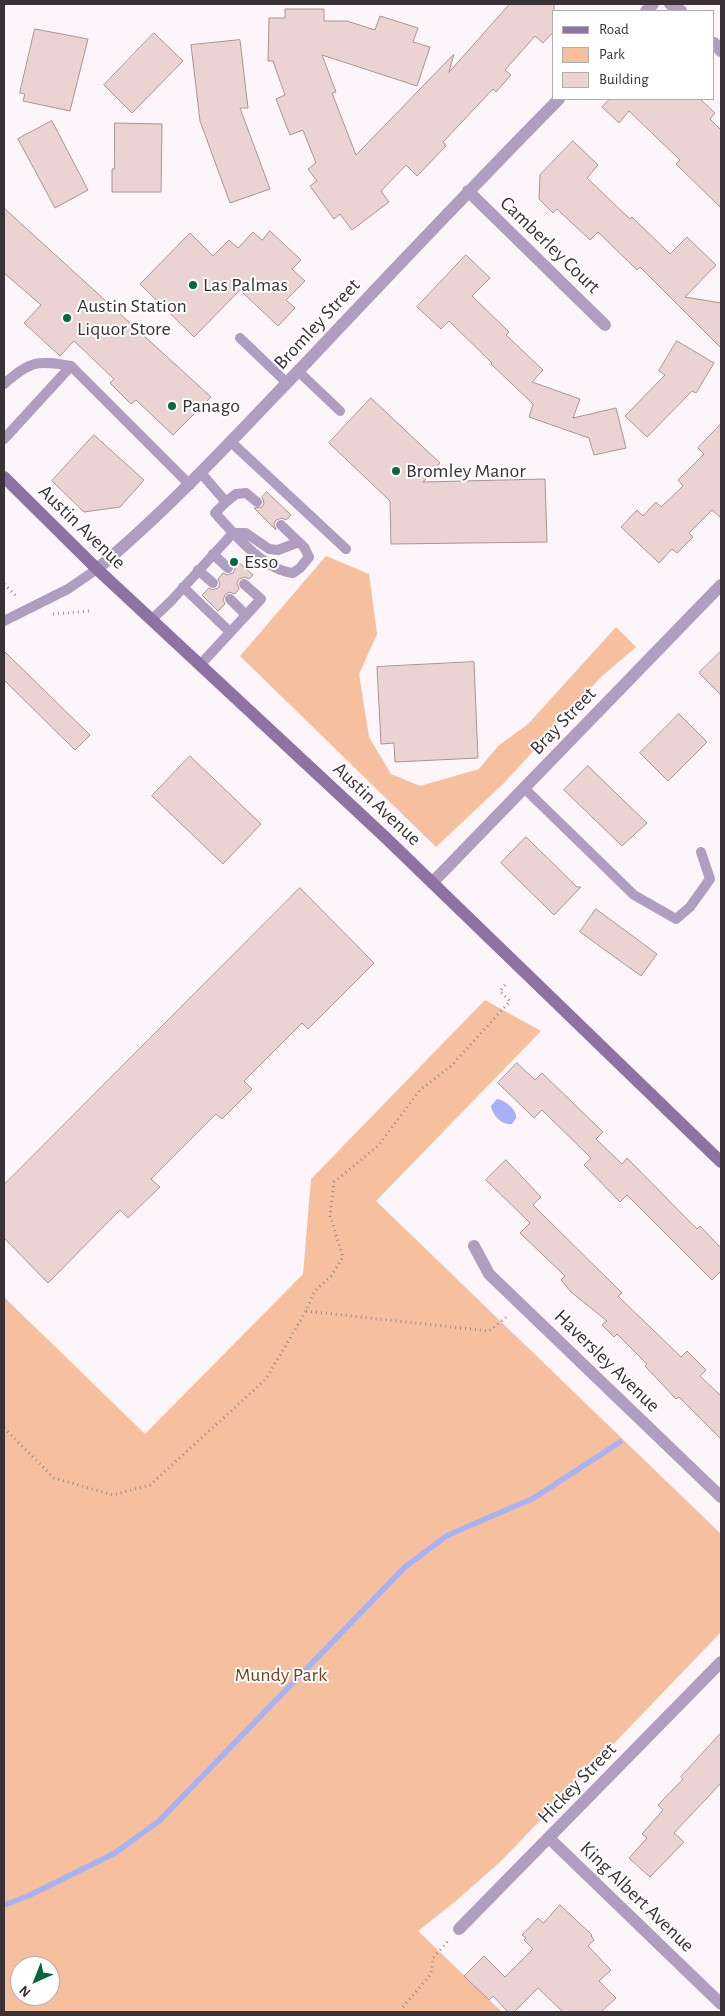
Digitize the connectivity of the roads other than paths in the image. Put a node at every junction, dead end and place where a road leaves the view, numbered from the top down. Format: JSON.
{"nodes":[{"id":1,"x":558,"y":100,"type":"edge"},
{"id":2,"x":468,"y":191,"type":"junction"},
{"id":3,"x":605,"y":325,"type":"dead end"},
{"id":4,"x":240,"y":338,"type":"dead end"},
{"id":5,"x":71,"y":366,"type":"junction"},
{"id":6,"x":298,"y":371,"type":"junction"},
{"id":7,"x":286,"y":383,"type":"junction"},
{"id":8,"x":4,"y":384,"type":"edge"},
{"id":9,"x":340,"y":411,"type":"dead end"},
{"id":10,"x":4,"y":439,"type":"edge"},
{"id":11,"x":231,"y":442,"type":"junction"},
{"id":12,"x":201,"y":473,"type":"junction"},
{"id":13,"x":4,"y":477,"type":"edge"},
{"id":14,"x":190,"y":485,"type":"junction"},
{"id":15,"x":226,"y":502,"type":"junction"},
{"id":16,"x":257,"y":502,"type":"dead end"},
{"id":17,"x":281,"y":525,"type":"dead end"},
{"id":18,"x":233,"y":533,"type":"junction"},
{"id":19,"x":299,"y":542,"type":"junction"},
{"id":20,"x":346,"y":549,"type":"dead end"},
{"id":21,"x":213,"y":554,"type":"junction"},
{"id":22,"x":228,"y":568,"type":"dead end"},
{"id":23,"x":97,"y":569,"type":"junction"},
{"id":24,"x":198,"y":570,"type":"junction"},
{"id":25,"x":214,"y":583,"type":"dead end"},
{"id":26,"x":244,"y":584,"type":"dead end"},
{"id":27,"x":721,"y":586,"type":"edge"},
{"id":28,"x":183,"y":587,"type":"junction"},
{"id":29,"x":230,"y":599,"type":"dead end"},
{"id":30,"x":246,"y":615,"type":"junction"},
{"id":31,"x":152,"y":619,"type":"junction"},
{"id":32,"x":4,"y":621,"type":"edge"},
{"id":33,"x":230,"y":632,"type":"junction"},
{"id":34,"x":200,"y":665,"type":"junction"},
{"id":35,"x":524,"y":788,"type":"junction"},
{"id":36,"x":701,"y":852,"type":"dead end"},
{"id":37,"x":432,"y":883,"type":"junction"},
{"id":38,"x":721,"y":1162,"type":"edge"},
{"id":39,"x":474,"y":1246,"type":"dead end"},
{"id":40,"x":721,"y":1497,"type":"edge"},
{"id":41,"x":721,"y":1662,"type":"edge"},
{"id":42,"x":549,"y":1838,"type":"junction"},
{"id":43,"x":459,"y":1929,"type":"road end"},
{"id":44,"x":721,"y":2004,"type":"edge"}],
"edges":[{"from":1,"to":2,"type":"street","name":"Bromley Street"},
{"from":2,"to":3,"type":"street","name":"Camberley Court"},
{"from":2,"to":6,"type":"street","name":"Bromley Street"},
{"from":4,"to":7,"type":"lane"},
{"from":5,"to":8,"type":"lane"},
{"from":5,"to":10,"type":"lane"},
{"from":5,"to":14,"type":"lane"},
{"from":6,"to":7,"type":"street","name":"Bromley Street"},
{"from":6,"to":9,"type":"lane"},
{"from":7,"to":11,"type":"street","name":"Bromley Street"},
{"from":11,"to":12,"type":"street","name":"Bromley Street"},
{"from":11,"to":20,"type":"lane"},
{"from":12,"to":14,"type":"street","name":"Bromley Street"},
{"from":12,"to":15,"type":"lane"},
{"from":13,"to":23,"type":"main road","name":"Austin Avenue"},
{"from":14,"to":23,"type":"street","name":"Bromley Street"},
{"from":15,"to":16,"type":"lane"},
{"from":15,"to":18,"type":"lane"},
{"from":17,"to":19,"type":"lane"},
{"from":18,"to":19,"type":"lane"},
{"from":18,"to":19,"type":"lane"},
{"from":18,"to":21,"type":"lane"},
{"from":21,"to":22,"type":"lane"},
{"from":21,"to":24,"type":"lane"},
{"from":23,"to":31,"type":"main road","name":"Austin Avenue"},
{"from":23,"to":32,"type":"lane"},
{"from":24,"to":25,"type":"lane"},
{"from":24,"to":28,"type":"lane"},
{"from":26,"to":30,"type":"lane"},
{"from":27,"to":35,"type":"street","name":"Bray Street"},
{"from":28,"to":31,"type":"lane"},
{"from":28,"to":33,"type":"lane"},
{"from":29,"to":30,"type":"lane"},
{"from":30,"to":33,"type":"lane"},
{"from":31,"to":34,"type":"main road","name":"Austin Avenue"},
{"from":33,"to":34,"type":"lane"},
{"from":34,"to":37,"type":"main road","name":"Austin Avenue"},
{"from":35,"to":36,"type":"lane"},
{"from":35,"to":37,"type":"street","name":"Bray Street"},
{"from":37,"to":38,"type":"main road","name":"Austin Avenue"},
{"from":39,"to":40,"type":"street","name":"Haversley Avenue"},
{"from":41,"to":42,"type":"street","name":"Hickey Street"},
{"from":42,"to":43,"type":"street","name":"Hickey Street"},
{"from":42,"to":44,"type":"street","name":"King Albert Avenue"}]}
